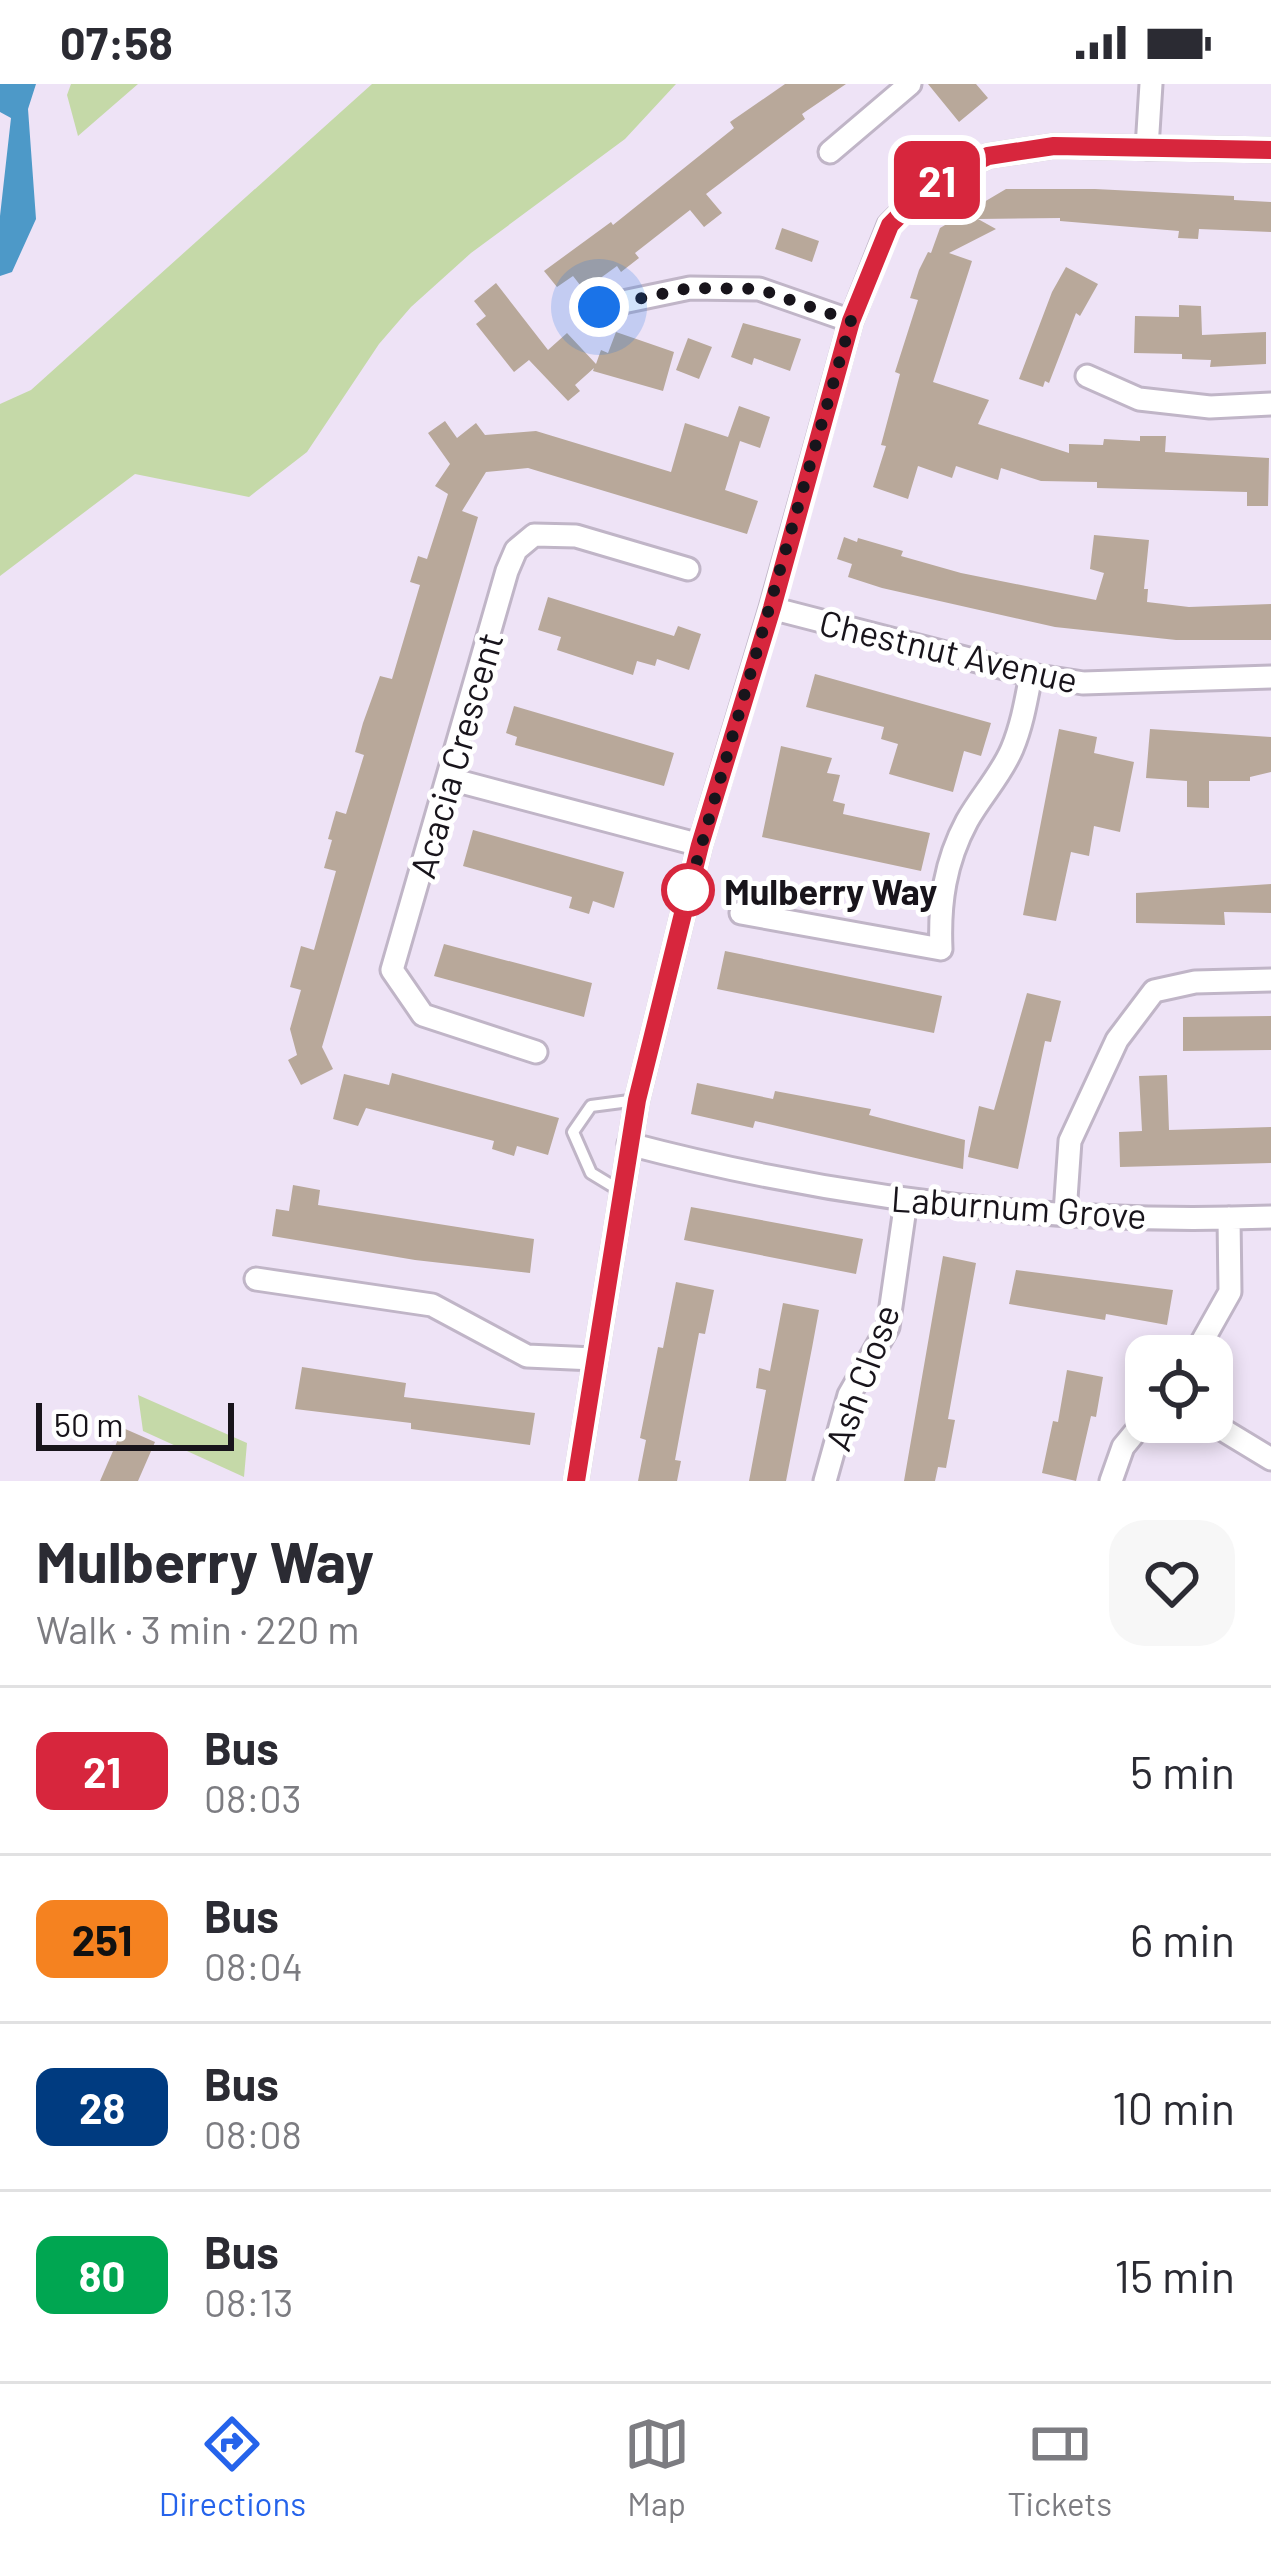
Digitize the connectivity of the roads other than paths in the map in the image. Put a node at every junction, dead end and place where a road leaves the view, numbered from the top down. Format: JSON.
{"nodes":[{"id":1,"x":910,"y":84,"type":"edge"},
{"id":2,"x":1150,"y":84,"type":"edge"},
{"id":3,"x":1147,"y":148,"type":"junction"},
{"id":4,"x":1271,"y":150,"type":"edge"},
{"id":5,"x":830,"y":152,"type":"dead end"},
{"id":6,"x":599,"y":307,"type":"dead end"},
{"id":7,"x":851,"y":321,"type":"junction"},
{"id":8,"x":1087,"y":376,"type":"dead end"},
{"id":9,"x":1271,"y":404,"type":"edge"},
{"id":10,"x":688,"y":569,"type":"dead end"},
{"id":11,"x":772,"y":608,"type":"junction"},
{"id":12,"x":1030,"y":675,"type":"junction"},
{"id":13,"x":1271,"y":677,"type":"edge"},
{"id":14,"x":450,"y":779,"type":"junction"},
{"id":15,"x":700,"y":845,"type":"junction"},
{"id":16,"x":741,"y":913,"type":"dead end"},
{"id":17,"x":1271,"y":980,"type":"edge"},
{"id":18,"x":536,"y":1052,"type":"dead end"},
{"id":19,"x":637,"y":1100,"type":"junction"},
{"id":20,"x":628,"y":1144,"type":"junction"},
{"id":21,"x":619,"y":1190,"type":"junction"},
{"id":22,"x":906,"y":1201,"type":"junction"},
{"id":23,"x":1064,"y":1213,"type":"junction"},
{"id":24,"x":1271,"y":1216,"type":"edge"},
{"id":25,"x":1229,"y":1218,"type":"junction"},
{"id":26,"x":256,"y":1280,"type":"dead end"},
{"id":27,"x":1206,"y":1335,"type":"edge"},
{"id":28,"x":594,"y":1359,"type":"junction"},
{"id":29,"x":1233,"y":1436,"type":"edge"},
{"id":30,"x":1127,"y":1443,"type":"edge"},
{"id":31,"x":1271,"y":1459,"type":"edge"},
{"id":32,"x":576,"y":1481,"type":"edge"},
{"id":33,"x":825,"y":1481,"type":"edge"},
{"id":34,"x":1111,"y":1481,"type":"edge"}],
"edges":[{"from":1,"to":5,"type":"street"},
{"from":2,"to":3,"type":"street"},
{"from":3,"to":4,"type":"street"},
{"from":3,"to":7,"type":"street"},
{"from":6,"to":7,"type":"street"},
{"from":7,"to":11,"type":"street"},
{"from":8,"to":9,"type":"street"},
{"from":10,"to":14,"type":"street","name":"Acacia Crescent"},
{"from":11,"to":12,"type":"street","name":"Chestnut Avenue"},
{"from":11,"to":15,"type":"street"},
{"from":12,"to":13,"type":"street","name":"Chestnut Avenue"},
{"from":12,"to":16,"type":"street"},
{"from":14,"to":15,"type":"street"},
{"from":14,"to":18,"type":"street","name":"Acacia Crescent"},
{"from":15,"to":19,"type":"street"},
{"from":17,"to":23,"type":"street"},
{"from":19,"to":20,"type":"street"},
{"from":19,"to":21,"type":"lane"},
{"from":20,"to":21,"type":"street"},
{"from":20,"to":22,"type":"street","name":"Laburnum Grove"},
{"from":21,"to":28,"type":"street"},
{"from":22,"to":23,"type":"street","name":"Laburnum Grove"},
{"from":22,"to":33,"type":"street","name":"Ash Close"},
{"from":23,"to":25,"type":"street","name":"Laburnum Grove"},
{"from":24,"to":25,"type":"street","name":"Laburnum Grove"},
{"from":25,"to":27,"type":"street"},
{"from":26,"to":28,"type":"street"},
{"from":28,"to":32,"type":"street"},
{"from":29,"to":31,"type":"street"},
{"from":30,"to":34,"type":"street"}]}
